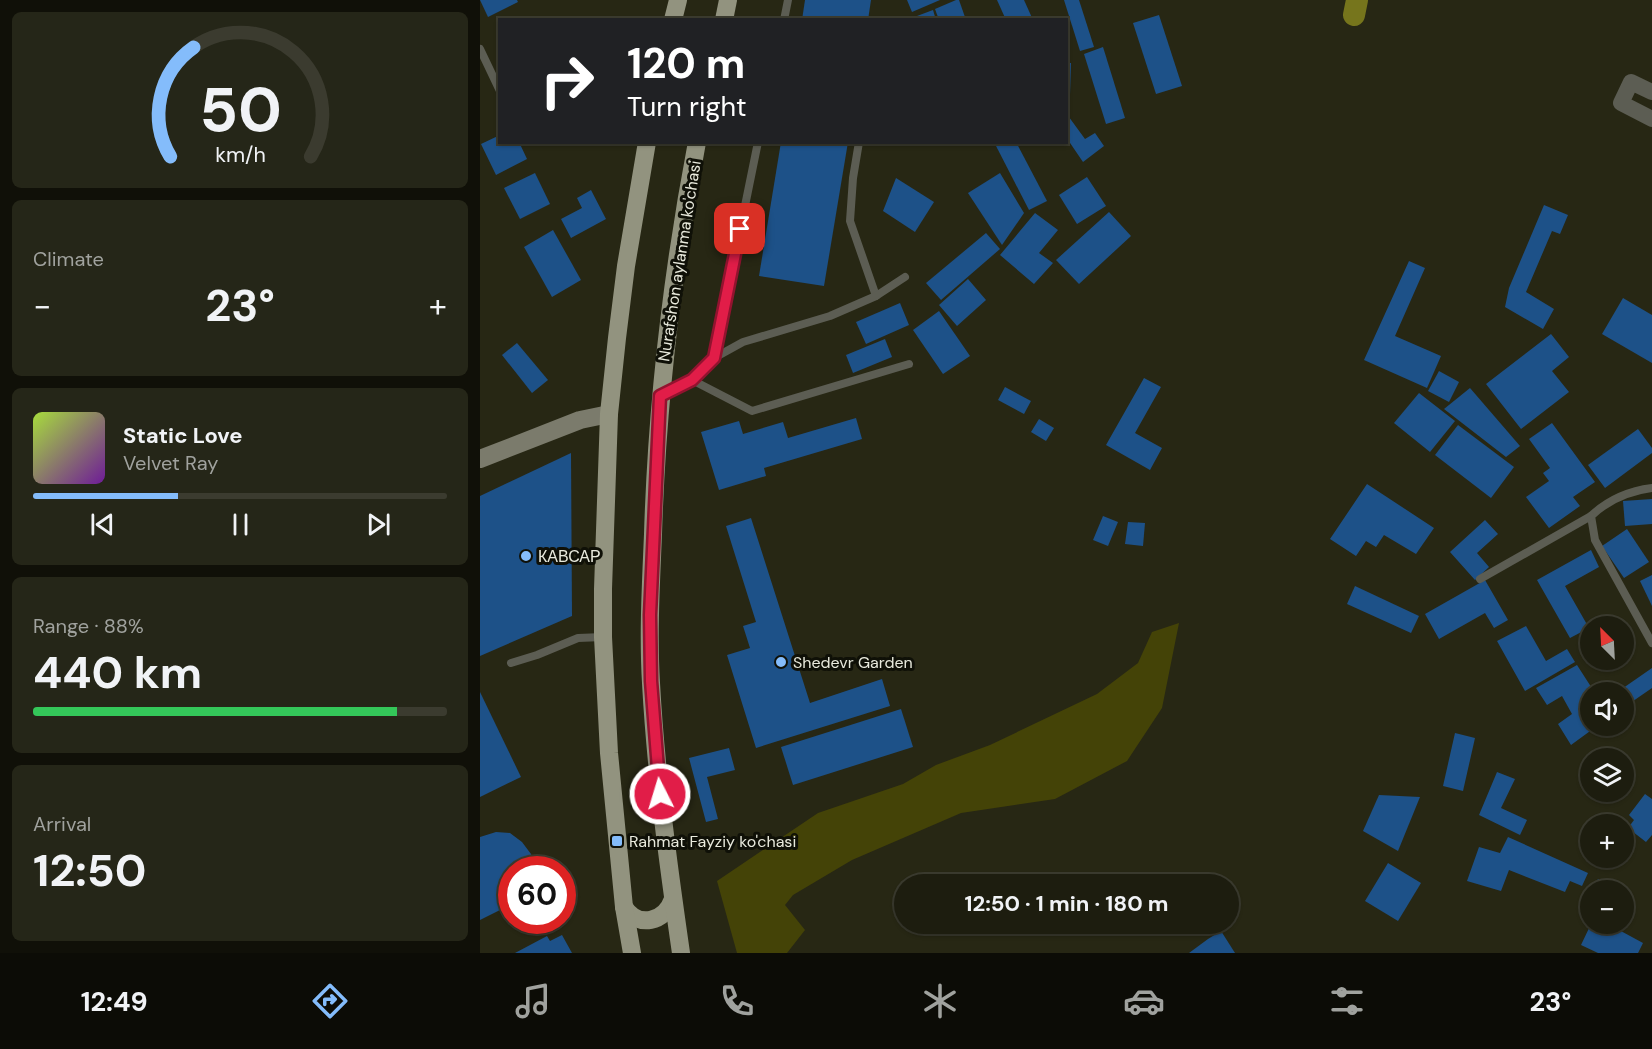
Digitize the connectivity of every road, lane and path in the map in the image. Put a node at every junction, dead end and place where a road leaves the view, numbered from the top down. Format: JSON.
{"nodes":[{"id":1,"x":678,"y":0,"type":"edge"},
{"id":2,"x":728,"y":0,"type":"edge"},
{"id":3,"x":788,"y":0,"type":"edge"},
{"id":4,"x":674,"y":18,"type":"edge"},
{"id":5,"x":724,"y":18,"type":"edge"},
{"id":6,"x":784,"y":18,"type":"edge"},
{"id":7,"x":480,"y":49,"type":"edge"},
{"id":8,"x":498,"y":87,"type":"edge"},
{"id":9,"x":1652,"y":92,"type":"edge"},
{"id":10,"x":1652,"y":118,"type":"edge"},
{"id":11,"x":647,"y":144,"type":"edge"},
{"id":12,"x":697,"y":144,"type":"edge"},
{"id":13,"x":758,"y":144,"type":"edge"},
{"id":14,"x":859,"y":144,"type":"edge"},
{"id":15,"x":905,"y":277,"type":"dead end"},
{"id":16,"x":876,"y":296,"type":"junction"},
{"id":17,"x":714,"y":358,"type":"junction"},
{"id":18,"x":909,"y":364,"type":"dead end"},
{"id":19,"x":692,"y":380,"type":"junction"},
{"id":20,"x":660,"y":396,"type":"junction"},
{"id":21,"x":609,"y":414,"type":"junction"},
{"id":22,"x":480,"y":459,"type":"edge"},
{"id":23,"x":1652,"y":488,"type":"edge"},
{"id":24,"x":1591,"y":516,"type":"junction"},
{"id":25,"x":1480,"y":579,"type":"dead end"},
{"id":26,"x":603,"y":637,"type":"junction"},
{"id":27,"x":1652,"y":643,"type":"edge"},
{"id":28,"x":511,"y":663,"type":"dead end"},
{"id":29,"x":673,"y":899,"type":"junction"},
{"id":30,"x":624,"y":907,"type":"junction"},
{"id":31,"x":632,"y":953,"type":"edge"},
{"id":32,"x":681,"y":953,"type":"edge"}],
"edges":[{"from":1,"to":4,"type":"main road"},
{"from":2,"to":5,"type":"main road"},
{"from":3,"to":6,"type":"lane"},
{"from":7,"to":8,"type":"lane"},
{"from":9,"to":10,"type":"street"},
{"from":11,"to":21,"type":"main road"},
{"from":12,"to":20,"type":"main road","name":"Nurafshon aylanma ko'chasi"},
{"from":13,"to":17,"type":"lane"},
{"from":14,"to":16,"type":"lane"},
{"from":15,"to":16,"type":"lane"},
{"from":16,"to":17,"type":"lane"},
{"from":17,"to":19,"type":"lane"},
{"from":18,"to":19,"type":"lane"},
{"from":19,"to":20,"type":"lane"},
{"from":20,"to":29,"type":"main road","name":"Nurafshon aylanma ko'chasi"},
{"from":21,"to":22,"type":"street"},
{"from":21,"to":26,"type":"main road"},
{"from":23,"to":24,"type":"lane"},
{"from":24,"to":25,"type":"lane"},
{"from":24,"to":27,"type":"lane"},
{"from":26,"to":28,"type":"lane"},
{"from":26,"to":30,"type":"main road"},
{"from":29,"to":30,"type":"main road"},
{"from":29,"to":32,"type":"main road","name":"Nurafshon aylanma ko'chasi"},
{"from":30,"to":31,"type":"main road"}]}
